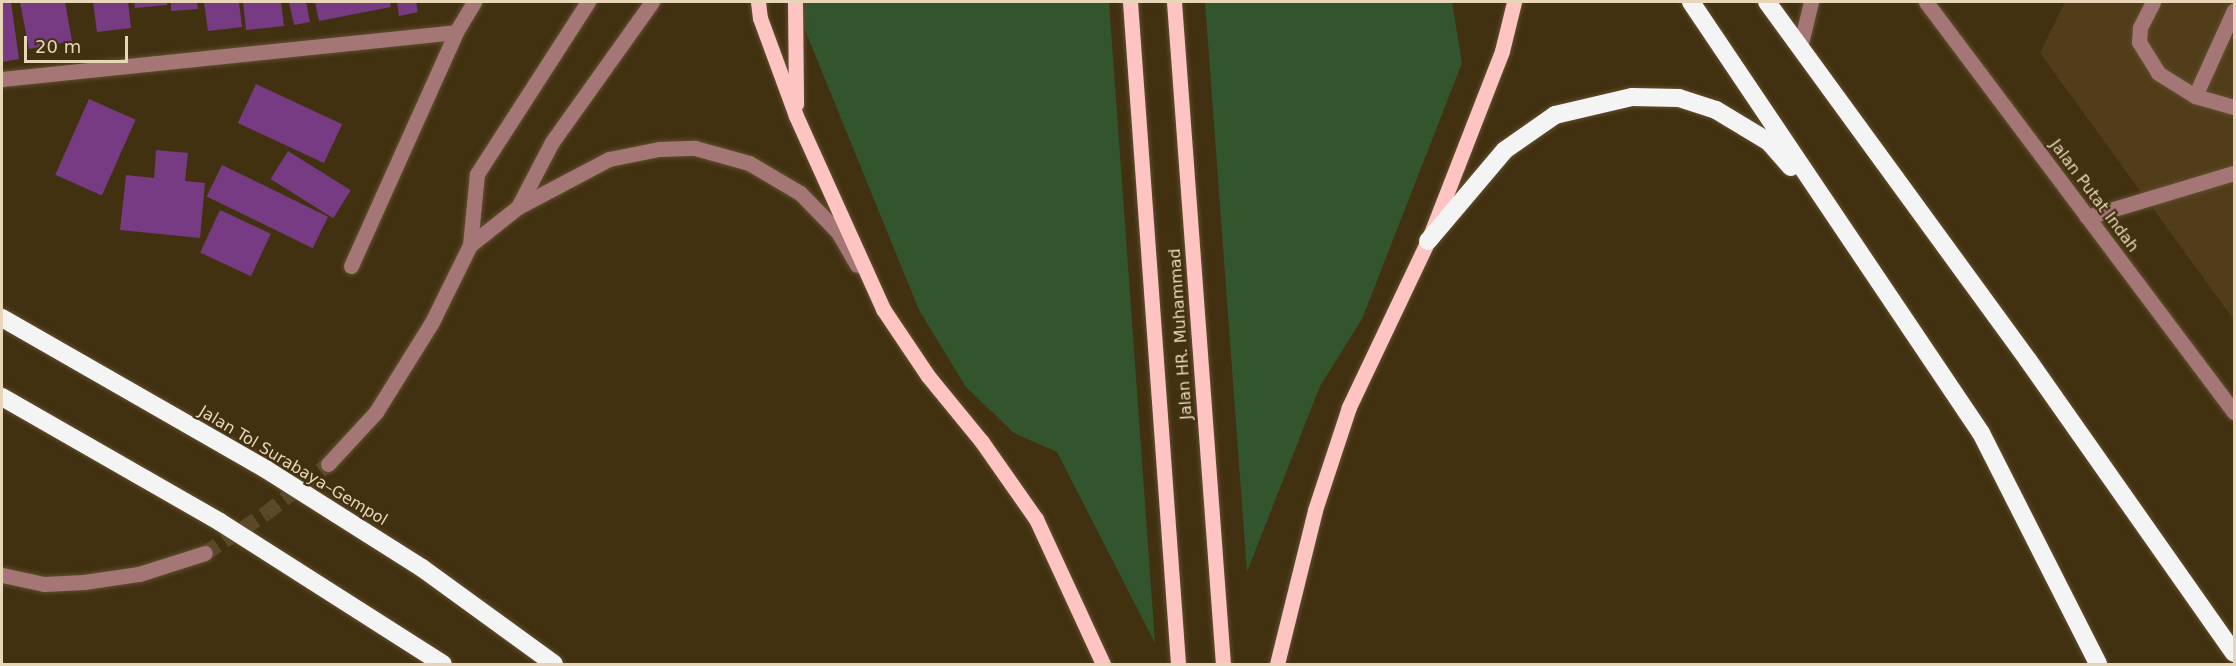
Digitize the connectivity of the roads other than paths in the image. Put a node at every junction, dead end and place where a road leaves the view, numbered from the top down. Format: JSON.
{"nodes":[{"id":1,"x":474,"y":2,"type":"edge"},
{"id":2,"x":586,"y":2,"type":"edge"},
{"id":3,"x":652,"y":2,"type":"edge"},
{"id":4,"x":758,"y":2,"type":"edge"},
{"id":5,"x":795,"y":2,"type":"edge"},
{"id":6,"x":1130,"y":2,"type":"edge"},
{"id":7,"x":1174,"y":2,"type":"edge"},
{"id":8,"x":1503,"y":2,"type":"edge"},
{"id":9,"x":1514,"y":2,"type":"edge"},
{"id":10,"x":1690,"y":2,"type":"edge"},
{"id":11,"x":1767,"y":2,"type":"edge"},
{"id":12,"x":1811,"y":2,"type":"edge"},
{"id":13,"x":1926,"y":2,"type":"edge"},
{"id":14,"x":2152,"y":2,"type":"edge"},
{"id":15,"x":2235,"y":9,"type":"edge"},
{"id":16,"x":456,"y":32,"type":"junction"},
{"id":17,"x":1800,"y":46,"type":"junction"},
{"id":18,"x":1502,"y":51,"type":"junction"},
{"id":19,"x":2,"y":79,"type":"edge"},
{"id":20,"x":2195,"y":96,"type":"junction"},
{"id":21,"x":2235,"y":107,"type":"edge"},
{"id":22,"x":796,"y":116,"type":"junction"},
{"id":23,"x":2235,"y":173,"type":"edge"},
{"id":24,"x":518,"y":207,"type":"junction"},
{"id":25,"x":2087,"y":217,"type":"junction"},
{"id":26,"x":1840,"y":223,"type":"junction"},
{"id":27,"x":1428,"y":241,"type":"junction"},
{"id":28,"x":470,"y":245,"type":"junction"},
{"id":29,"x":351,"y":266,"type":"dead end"},
{"id":30,"x":883,"y":309,"type":"junction"},
{"id":31,"x":2,"y":318,"type":"edge"},
{"id":32,"x":2,"y":398,"type":"edge"},
{"id":33,"x":2235,"y":412,"type":"edge"},
{"id":34,"x":328,"y":464,"type":"tunnel mouth"},
{"id":35,"x":205,"y":553,"type":"tunnel mouth"},
{"id":36,"x":2,"y":575,"type":"edge"},
{"id":37,"x":2088,"y":645,"type":"junction"},
{"id":38,"x":2235,"y":653,"type":"edge"},
{"id":39,"x":443,"y":664,"type":"edge"},
{"id":40,"x":554,"y":664,"type":"edge"},
{"id":41,"x":1103,"y":664,"type":"edge"},
{"id":42,"x":1178,"y":664,"type":"edge"},
{"id":43,"x":1223,"y":664,"type":"edge"},
{"id":44,"x":1277,"y":664,"type":"edge"},
{"id":45,"x":2088,"y":664,"type":"edge"},
{"id":46,"x":2098,"y":664,"type":"edge"}],
"edges":[{"from":1,"to":16,"type":"street"},
{"from":2,"to":28,"type":"street"},
{"from":3,"to":24,"type":"street"},
{"from":4,"to":22,"type":"main road"},
{"from":5,"to":22,"type":"main road"},
{"from":6,"to":42,"type":"main road","name":"Jalan HR. Muhammad"},
{"from":7,"to":43,"type":"main road","name":"Jalan HR. Muhammad"},
{"from":8,"to":18,"type":"main road"},
{"from":9,"to":18,"type":"main road"},
{"from":10,"to":26,"type":"highway"},
{"from":11,"to":17,"type":"highway"},
{"from":12,"to":17,"type":"street"},
{"from":13,"to":25,"type":"street","name":"Jalan Putat Indah"},
{"from":14,"to":20,"type":"street"},
{"from":15,"to":20,"type":"street"},
{"from":16,"to":19,"type":"street"},
{"from":16,"to":29,"type":"street"},
{"from":17,"to":38,"type":"highway"},
{"from":18,"to":27,"type":"main road"},
{"from":20,"to":21,"type":"street"},
{"from":22,"to":30,"type":"main road"},
{"from":23,"to":25,"type":"street"},
{"from":24,"to":28,"type":"street"},
{"from":24,"to":30,"type":"street"},
{"from":25,"to":33,"type":"street","name":"Jalan Putat Indah"},
{"from":26,"to":27,"type":"highway"},
{"from":26,"to":37,"type":"highway"},
{"from":27,"to":44,"type":"main road"},
{"from":28,"to":34,"type":"street"},
{"from":30,"to":41,"type":"main road"},
{"from":31,"to":40,"type":"highway","name":"Jalan Tol Surabaya–Gempol"},
{"from":32,"to":39,"type":"highway"},
{"from":35,"to":36,"type":"street"},
{"from":37,"to":45,"type":"street"},
{"from":37,"to":46,"type":"highway"}]}
